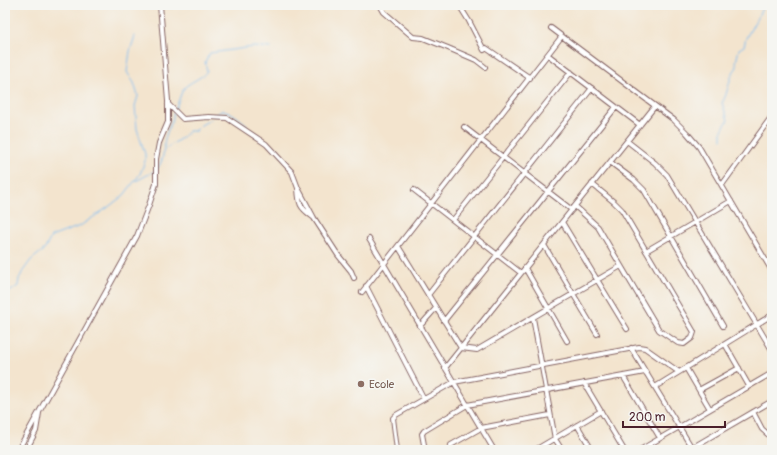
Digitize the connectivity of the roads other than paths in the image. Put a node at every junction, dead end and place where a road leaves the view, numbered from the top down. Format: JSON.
{"nodes":[{"id":1,"x":160,"y":5,"type":"edge"},
{"id":2,"x":380,"y":5,"type":"edge"},
{"id":3,"x":459,"y":5,"type":"edge"},
{"id":4,"x":551,"y":28,"type":"dead end"},
{"id":5,"x":562,"y":36,"type":"junction"},
{"id":6,"x":548,"y":55,"type":"junction"},
{"id":7,"x":485,"y":67,"type":"dead end"},
{"id":8,"x":571,"y":72,"type":"junction"},
{"id":9,"x":530,"y":78,"type":"junction"},
{"id":10,"x":592,"y":88,"type":"junction"},
{"id":11,"x":168,"y":104,"type":"junction"},
{"id":12,"x":655,"y":106,"type":"junction"},
{"id":13,"x":616,"y":107,"type":"junction"},
{"id":14,"x":772,"y":116,"type":"edge"},
{"id":15,"x":640,"y":125,"type":"junction"},
{"id":16,"x":464,"y":127,"type":"dead end"},
{"id":17,"x":481,"y":140,"type":"junction"},
{"id":18,"x":627,"y":141,"type":"junction"},
{"id":19,"x":503,"y":157,"type":"junction"},
{"id":20,"x":610,"y":162,"type":"junction"},
{"id":21,"x":524,"y":173,"type":"junction"},
{"id":22,"x":592,"y":184,"type":"junction"},
{"id":23,"x":722,"y":185,"type":"junction"},
{"id":24,"x":298,"y":188,"type":"junction"},
{"id":25,"x":414,"y":190,"type":"dead end"},
{"id":26,"x":548,"y":191,"type":"junction"},
{"id":27,"x":731,"y":201,"type":"junction"},
{"id":28,"x":431,"y":203,"type":"junction"},
{"id":29,"x":573,"y":208,"type":"junction"},
{"id":30,"x":314,"y":218,"type":"junction"},
{"id":31,"x":453,"y":220,"type":"junction"},
{"id":32,"x":562,"y":222,"type":"junction"},
{"id":33,"x":696,"y":222,"type":"junction"},
{"id":34,"x":474,"y":237,"type":"junction"},
{"id":35,"x":671,"y":237,"type":"junction"},
{"id":36,"x":369,"y":239,"type":"dead end"},
{"id":37,"x":544,"y":245,"type":"junction"},
{"id":38,"x":398,"y":246,"type":"junction"},
{"id":39,"x":646,"y":251,"type":"junction"},
{"id":40,"x":497,"y":255,"type":"junction"},
{"id":41,"x":384,"y":264,"type":"junction"},
{"id":42,"x":621,"y":266,"type":"junction"},
{"id":43,"x":525,"y":268,"type":"junction"},
{"id":44,"x":772,"y":271,"type":"edge"},
{"id":45,"x":521,"y":274,"type":"junction"},
{"id":46,"x":354,"y":278,"type":"dead end"},
{"id":47,"x":597,"y":280,"type":"junction"},
{"id":48,"x":366,"y":286,"type":"junction"},
{"id":49,"x":362,"y":292,"type":"dead end"},
{"id":50,"x":573,"y":294,"type":"junction"},
{"id":51,"x":428,"y":295,"type":"junction"},
{"id":52,"x":436,"y":308,"type":"junction"},
{"id":53,"x":549,"y":309,"type":"junction"},
{"id":54,"x":772,"y":315,"type":"edge"},
{"id":55,"x":533,"y":318,"type":"junction"},
{"id":56,"x":444,"y":321,"type":"junction"},
{"id":57,"x":757,"y":324,"type":"junction"},
{"id":58,"x":420,"y":326,"type":"junction"},
{"id":59,"x":723,"y":326,"type":"dead end"},
{"id":60,"x":627,"y":329,"type":"dead end"},
{"id":61,"x":597,"y":334,"type":"dead end"},
{"id":62,"x":567,"y":341,"type":"dead end"},
{"id":63,"x":725,"y":344,"type":"junction"},
{"id":64,"x":461,"y":348,"type":"junction"},
{"id":65,"x":631,"y":348,"type":"junction"},
{"id":66,"x":772,"y":350,"type":"edge"},
{"id":67,"x":542,"y":365,"type":"junction"},
{"id":68,"x":445,"y":368,"type":"junction"},
{"id":69,"x":686,"y":368,"type":"junction"},
{"id":70,"x":739,"y":368,"type":"junction"},
{"id":71,"x":646,"y":372,"type":"junction"},
{"id":72,"x":679,"y":372,"type":"junction"},
{"id":73,"x":772,"y":373,"type":"edge"},
{"id":74,"x":623,"y":376,"type":"junction"},
{"id":75,"x":454,"y":382,"type":"junction"},
{"id":76,"x":584,"y":383,"type":"junction"},
{"id":77,"x":749,"y":386,"type":"junction"},
{"id":78,"x":655,"y":387,"type":"junction"},
{"id":79,"x":546,"y":390,"type":"junction"},
{"id":80,"x":699,"y":390,"type":"junction"},
{"id":81,"x":424,"y":399,"type":"junction"},
{"id":82,"x":772,"y":401,"type":"edge"},
{"id":83,"x":467,"y":405,"type":"junction"},
{"id":84,"x":710,"y":409,"type":"junction"},
{"id":85,"x":40,"y":410,"type":"junction"},
{"id":86,"x":601,"y":411,"type":"junction"},
{"id":87,"x":753,"y":412,"type":"junction"},
{"id":88,"x":550,"y":415,"type":"junction"},
{"id":89,"x":578,"y":425,"type":"junction"},
{"id":90,"x":679,"y":427,"type":"junction"},
{"id":91,"x":481,"y":428,"type":"junction"},
{"id":92,"x":660,"y":438,"type":"junction"},
{"id":93,"x":772,"y":438,"type":"edge"},
{"id":94,"x":555,"y":439,"type":"junction"},
{"id":95,"x":690,"y":449,"type":"edge"},
{"id":96,"x":18,"y":450,"type":"edge"},
{"id":97,"x":26,"y":450,"type":"edge"},
{"id":98,"x":397,"y":450,"type":"edge"},
{"id":99,"x":424,"y":450,"type":"edge"},
{"id":100,"x":450,"y":450,"type":"edge"},
{"id":101,"x":494,"y":450,"type":"edge"},
{"id":102,"x":536,"y":450,"type":"edge"},
{"id":103,"x":562,"y":450,"type":"edge"},
{"id":104,"x":592,"y":450,"type":"edge"},
{"id":105,"x":624,"y":450,"type":"edge"},
{"id":106,"x":640,"y":450,"type":"edge"}],
"edges":[{"from":1,"to":11,"type":"street"},
{"from":2,"to":7,"type":"street"},
{"from":3,"to":9,"type":"street"},
{"from":4,"to":5,"type":"street"},
{"from":5,"to":6,"type":"street"},
{"from":5,"to":12,"type":"street"},
{"from":6,"to":8,"type":"street"},
{"from":6,"to":9,"type":"street"},
{"from":8,"to":10,"type":"street"},
{"from":8,"to":19,"type":"street"},
{"from":9,"to":17,"type":"street"},
{"from":10,"to":13,"type":"street"},
{"from":10,"to":21,"type":"street"},
{"from":11,"to":24,"type":"street"},
{"from":11,"to":85,"type":"street"},
{"from":12,"to":15,"type":"street"},
{"from":12,"to":23,"type":"street"},
{"from":13,"to":15,"type":"street"},
{"from":13,"to":26,"type":"street"},
{"from":14,"to":23,"type":"street"},
{"from":15,"to":18,"type":"street"},
{"from":16,"to":17,"type":"street"},
{"from":17,"to":19,"type":"street"},
{"from":17,"to":28,"type":"street"},
{"from":18,"to":20,"type":"street"},
{"from":18,"to":33,"type":"street"},
{"from":19,"to":21,"type":"street"},
{"from":19,"to":31,"type":"street"},
{"from":20,"to":22,"type":"street"},
{"from":20,"to":35,"type":"street"},
{"from":21,"to":26,"type":"street"},
{"from":21,"to":34,"type":"street"},
{"from":22,"to":29,"type":"street"},
{"from":22,"to":39,"type":"street"},
{"from":23,"to":27,"type":"street"},
{"from":24,"to":30,"type":"street"},
{"from":24,"to":30,"type":"street"},
{"from":25,"to":28,"type":"street"},
{"from":26,"to":29,"type":"street"},
{"from":26,"to":40,"type":"street"},
{"from":27,"to":33,"type":"street"},
{"from":27,"to":44,"type":"street"},
{"from":28,"to":31,"type":"street"},
{"from":28,"to":38,"type":"street"},
{"from":29,"to":32,"type":"street"},
{"from":29,"to":42,"type":"street"},
{"from":30,"to":46,"type":"street"},
{"from":31,"to":34,"type":"street"},
{"from":32,"to":37,"type":"street"},
{"from":32,"to":47,"type":"street"},
{"from":33,"to":35,"type":"street"},
{"from":33,"to":57,"type":"street"},
{"from":34,"to":40,"type":"street"},
{"from":34,"to":51,"type":"street"},
{"from":35,"to":39,"type":"street"},
{"from":35,"to":59,"type":"street"},
{"from":36,"to":41,"type":"street"},
{"from":37,"to":43,"type":"street"},
{"from":37,"to":50,"type":"street"},
{"from":38,"to":41,"type":"street"},
{"from":38,"to":51,"type":"street"},
{"from":39,"to":42,"type":"street"},
{"from":40,"to":45,"type":"street"},
{"from":40,"to":56,"type":"street"},
{"from":41,"to":48,"type":"street"},
{"from":41,"to":58,"type":"street"},
{"from":42,"to":47,"type":"street"},
{"from":43,"to":45,"type":"street"},
{"from":43,"to":53,"type":"street"},
{"from":45,"to":64,"type":"street"},
{"from":47,"to":50,"type":"street"},
{"from":47,"to":60,"type":"street"},
{"from":48,"to":49,"type":"street"},
{"from":48,"to":81,"type":"street"},
{"from":50,"to":53,"type":"street"},
{"from":50,"to":61,"type":"street"},
{"from":51,"to":52,"type":"street"},
{"from":52,"to":56,"type":"street"},
{"from":52,"to":58,"type":"street"},
{"from":53,"to":55,"type":"street"},
{"from":53,"to":62,"type":"street"},
{"from":54,"to":57,"type":"street"},
{"from":55,"to":64,"type":"street"},
{"from":55,"to":67,"type":"street"},
{"from":56,"to":64,"type":"street"},
{"from":57,"to":63,"type":"street"},
{"from":57,"to":66,"type":"street"},
{"from":58,"to":68,"type":"street"},
{"from":63,"to":69,"type":"street"},
{"from":63,"to":70,"type":"street"},
{"from":64,"to":68,"type":"street"},
{"from":65,"to":67,"type":"street"},
{"from":65,"to":71,"type":"street"},
{"from":65,"to":72,"type":"street"},
{"from":67,"to":75,"type":"street"},
{"from":67,"to":79,"type":"street"},
{"from":68,"to":75,"type":"street"},
{"from":69,"to":72,"type":"street"},
{"from":69,"to":80,"type":"street"},
{"from":70,"to":77,"type":"street"},
{"from":70,"to":80,"type":"street"},
{"from":71,"to":74,"type":"street"},
{"from":71,"to":78,"type":"street"},
{"from":72,"to":78,"type":"street"},
{"from":73,"to":77,"type":"street"},
{"from":74,"to":76,"type":"street"},
{"from":74,"to":92,"type":"street"},
{"from":75,"to":81,"type":"street"},
{"from":75,"to":83,"type":"street"},
{"from":76,"to":79,"type":"street"},
{"from":76,"to":86,"type":"street"},
{"from":77,"to":84,"type":"street"},
{"from":78,"to":90,"type":"street"},
{"from":79,"to":83,"type":"street"},
{"from":79,"to":88,"type":"street"},
{"from":80,"to":84,"type":"street"},
{"from":81,"to":98,"type":"street"},
{"from":82,"to":87,"type":"street"},
{"from":83,"to":91,"type":"street"},
{"from":83,"to":99,"type":"street"},
{"from":84,"to":90,"type":"street"},
{"from":85,"to":96,"type":"street"},
{"from":85,"to":97,"type":"street"},
{"from":86,"to":89,"type":"street"},
{"from":86,"to":105,"type":"street"},
{"from":87,"to":93,"type":"street"},
{"from":87,"to":95,"type":"street"},
{"from":88,"to":91,"type":"street"},
{"from":88,"to":94,"type":"street"},
{"from":89,"to":94,"type":"street"},
{"from":89,"to":104,"type":"street"},
{"from":90,"to":92,"type":"street"},
{"from":90,"to":95,"type":"street"},
{"from":91,"to":100,"type":"street"},
{"from":91,"to":101,"type":"street"},
{"from":92,"to":106,"type":"street"},
{"from":94,"to":102,"type":"street"},
{"from":94,"to":103,"type":"street"}]}
